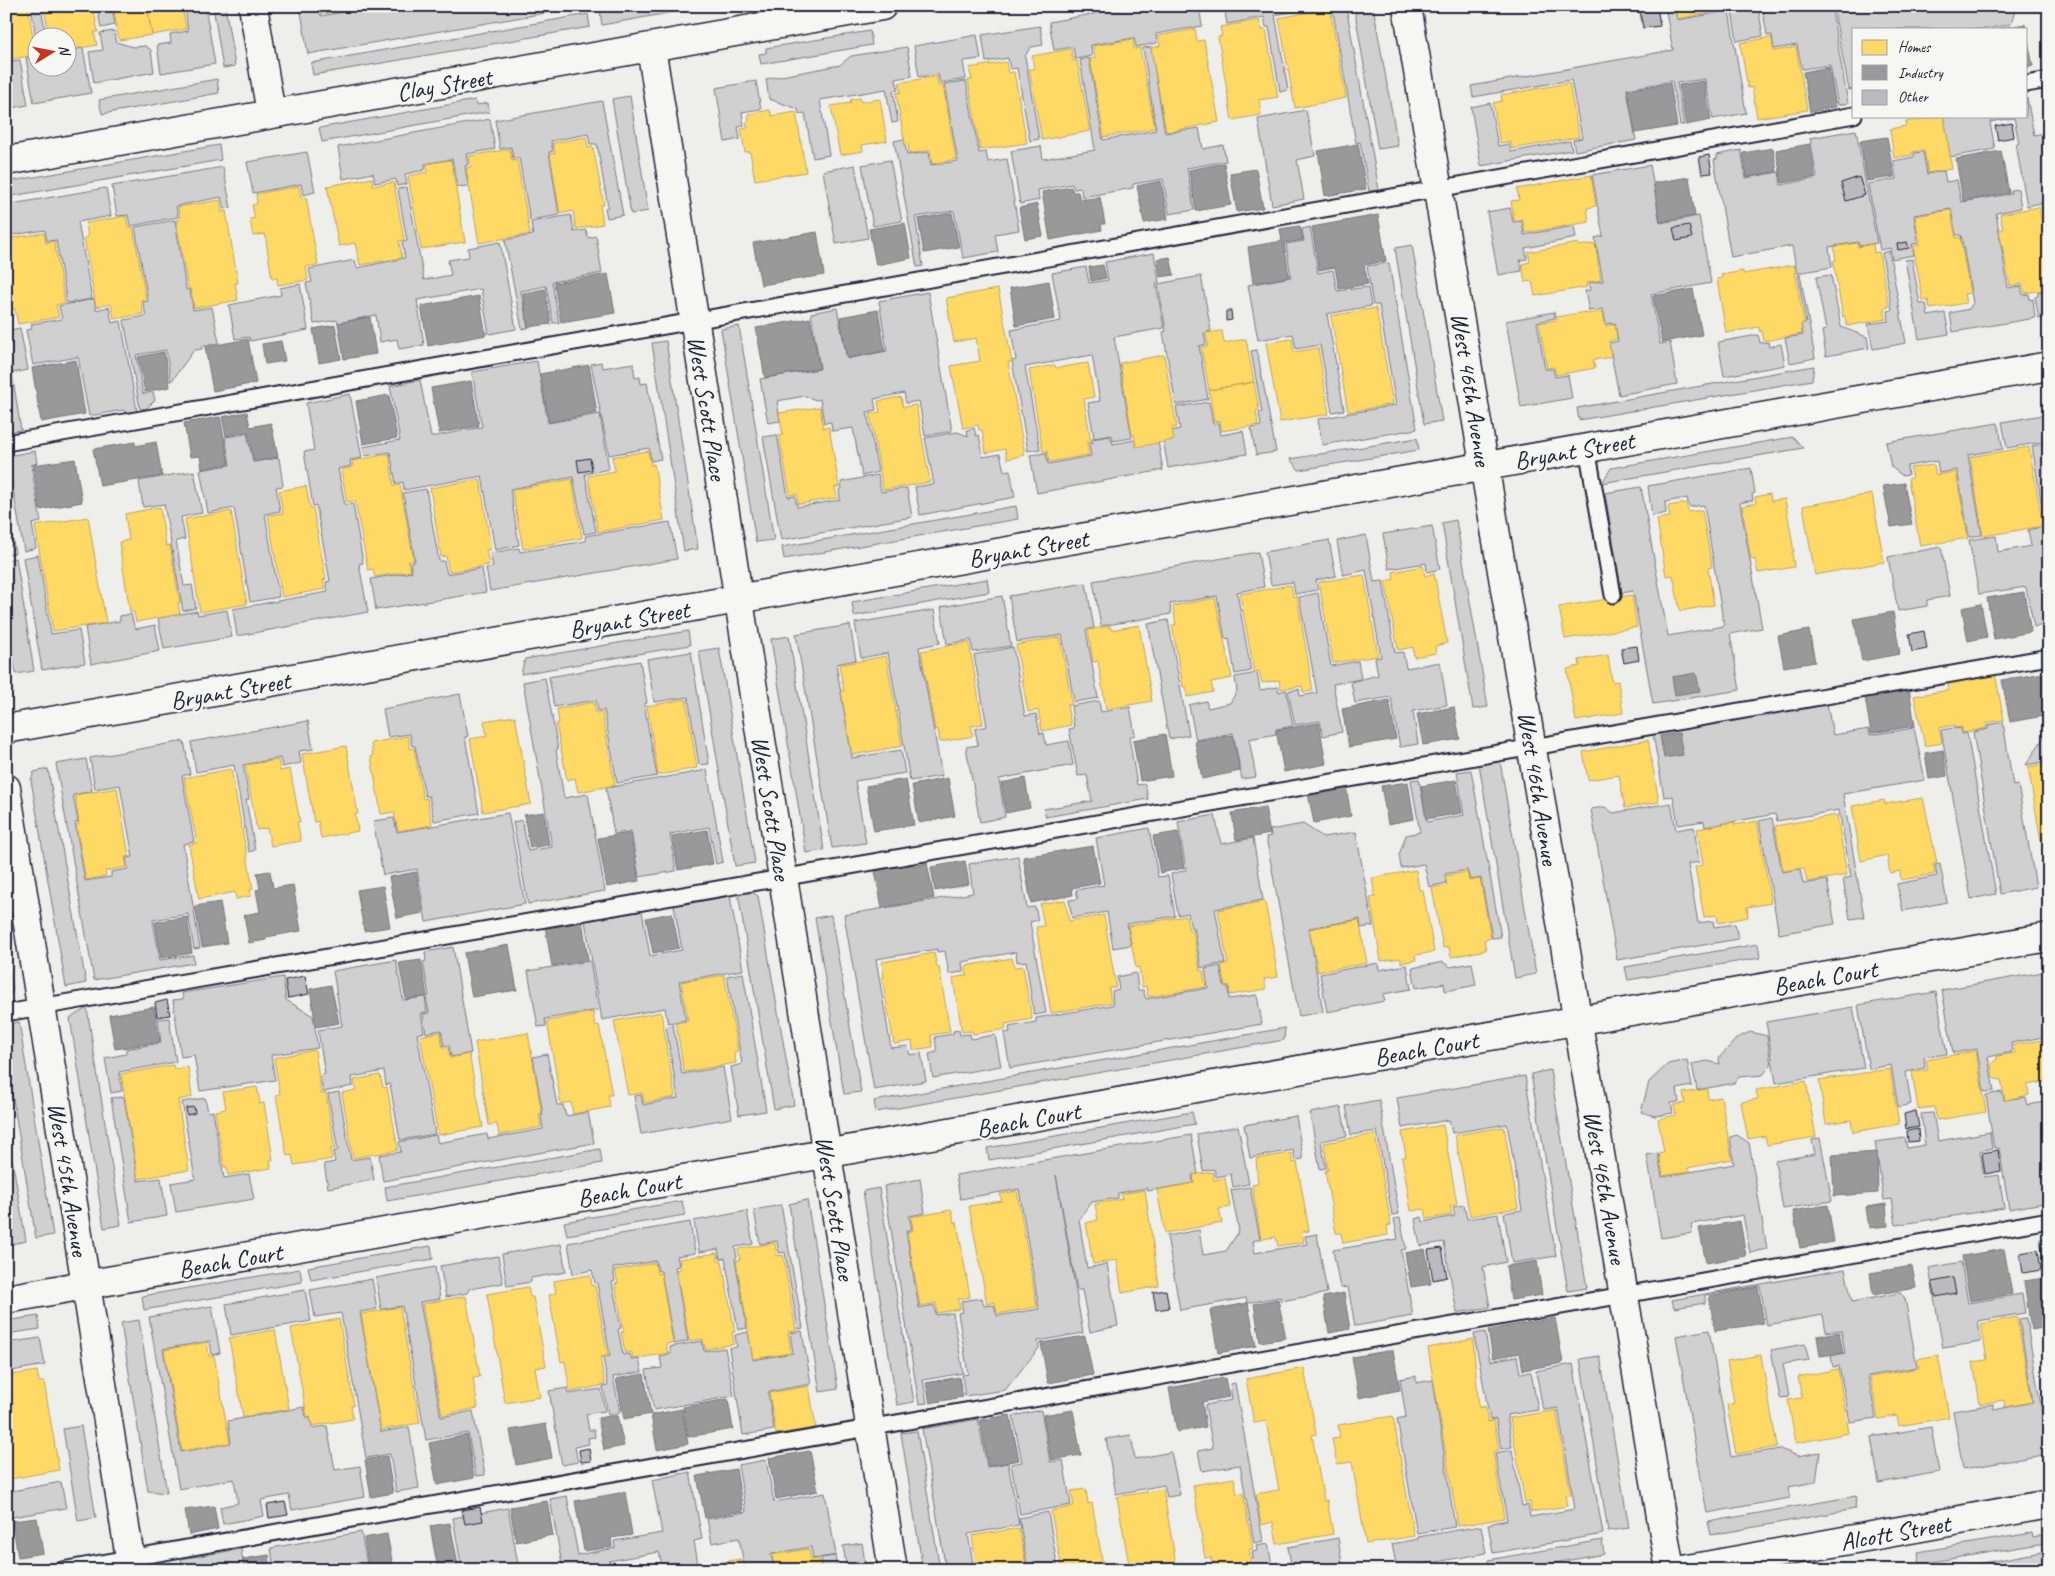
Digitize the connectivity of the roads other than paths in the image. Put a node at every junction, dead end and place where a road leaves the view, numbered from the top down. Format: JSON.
{"nodes":[{"id":1,"x":253,"y":6,"type":"edge"},
{"id":2,"x":882,"y":6,"type":"edge"},
{"id":3,"x":1408,"y":6,"type":"edge"},
{"id":4,"x":651,"y":47,"type":"junction"},
{"id":5,"x":2049,"y":80,"type":"edge"},
{"id":6,"x":2028,"y":84,"type":"edge"},
{"id":7,"x":271,"y":114,"type":"junction"},
{"id":8,"x":1852,"y":115,"type":"edge"},
{"id":9,"x":6,"y":161,"type":"edge"},
{"id":10,"x":1438,"y":189,"type":"junction"},
{"id":11,"x":694,"y":320,"type":"junction"},
{"id":12,"x":2049,"y":366,"type":"edge"},
{"id":13,"x":6,"y":442,"type":"edge"},
{"id":14,"x":1587,"y":448,"type":"junction"},
{"id":15,"x":1485,"y":466,"type":"junction"},
{"id":16,"x":1613,"y":595,"type":"dead end"},
{"id":17,"x":739,"y":599,"type":"junction"},
{"id":18,"x":2049,"y":657,"type":"edge"},
{"id":19,"x":6,"y":729,"type":"edge"},
{"id":20,"x":1532,"y":747,"type":"junction"},
{"id":21,"x":6,"y":788,"type":"edge"},
{"id":22,"x":783,"y":878,"type":"junction"},
{"id":23,"x":2049,"y":937,"type":"edge"},
{"id":24,"x":41,"y":1007,"type":"junction"},
{"id":25,"x":6,"y":1013,"type":"edge"},
{"id":26,"x":1578,"y":1021,"type":"junction"},
{"id":27,"x":827,"y":1154,"type":"junction"},
{"id":28,"x":2049,"y":1220,"type":"edge"},
{"id":29,"x":86,"y":1285,"type":"junction"},
{"id":30,"x":1624,"y":1294,"type":"junction"},
{"id":31,"x":6,"y":1299,"type":"edge"},
{"id":32,"x":870,"y":1427,"type":"junction"},
{"id":33,"x":2049,"y":1504,"type":"edge"},
{"id":34,"x":131,"y":1564,"type":"edge"},
{"id":35,"x":62,"y":1570,"type":"edge"},
{"id":36,"x":893,"y":1570,"type":"edge"},
{"id":37,"x":1670,"y":1570,"type":"edge"},
{"id":38,"x":1683,"y":1570,"type":"edge"}],
"edges":[{"from":1,"to":7,"type":"street"},
{"from":2,"to":4,"type":"street","name":"Clay Street"},
{"from":3,"to":10,"type":"street","name":"West 46th Avenue"},
{"from":4,"to":7,"type":"street","name":"Clay Street"},
{"from":4,"to":11,"type":"street","name":"West Scott Place"},
{"from":5,"to":6,"type":"lane"},
{"from":7,"to":9,"type":"street","name":"Clay Street"},
{"from":8,"to":10,"type":"lane"},
{"from":10,"to":11,"type":"lane"},
{"from":10,"to":15,"type":"street","name":"West 46th Avenue"},
{"from":11,"to":13,"type":"lane"},
{"from":11,"to":17,"type":"street","name":"West Scott Place"},
{"from":12,"to":14,"type":"street","name":"Bryant Street"},
{"from":14,"to":15,"type":"street","name":"Bryant Street"},
{"from":14,"to":16,"type":"lane"},
{"from":15,"to":17,"type":"street","name":"Bryant Street"},
{"from":15,"to":20,"type":"street","name":"West 46th Avenue"},
{"from":17,"to":19,"type":"street","name":"Bryant Street"},
{"from":17,"to":22,"type":"street","name":"West Scott Place"},
{"from":18,"to":20,"type":"lane"},
{"from":20,"to":22,"type":"lane"},
{"from":20,"to":26,"type":"street","name":"West 46th Avenue"},
{"from":21,"to":24,"type":"street","name":"West 45th Avenue"},
{"from":22,"to":24,"type":"lane"},
{"from":22,"to":27,"type":"street","name":"West Scott Place"},
{"from":23,"to":26,"type":"street","name":"Beach Court"},
{"from":24,"to":25,"type":"lane"},
{"from":24,"to":29,"type":"street","name":"West 45th Avenue"},
{"from":26,"to":27,"type":"street","name":"Beach Court"},
{"from":26,"to":30,"type":"street","name":"West 46th Avenue"},
{"from":27,"to":29,"type":"street","name":"Beach Court"},
{"from":27,"to":32,"type":"street","name":"West Scott Place"},
{"from":28,"to":30,"type":"lane"},
{"from":29,"to":31,"type":"street","name":"Beach Court"},
{"from":29,"to":34,"type":"street","name":"West 45th Avenue"},
{"from":30,"to":32,"type":"lane"},
{"from":30,"to":37,"type":"street","name":"West 46th Avenue"},
{"from":32,"to":34,"type":"lane"},
{"from":32,"to":36,"type":"street","name":"West Scott Place"},
{"from":33,"to":38,"type":"street","name":"Alcott Street"},
{"from":34,"to":35,"type":"lane"}]}
